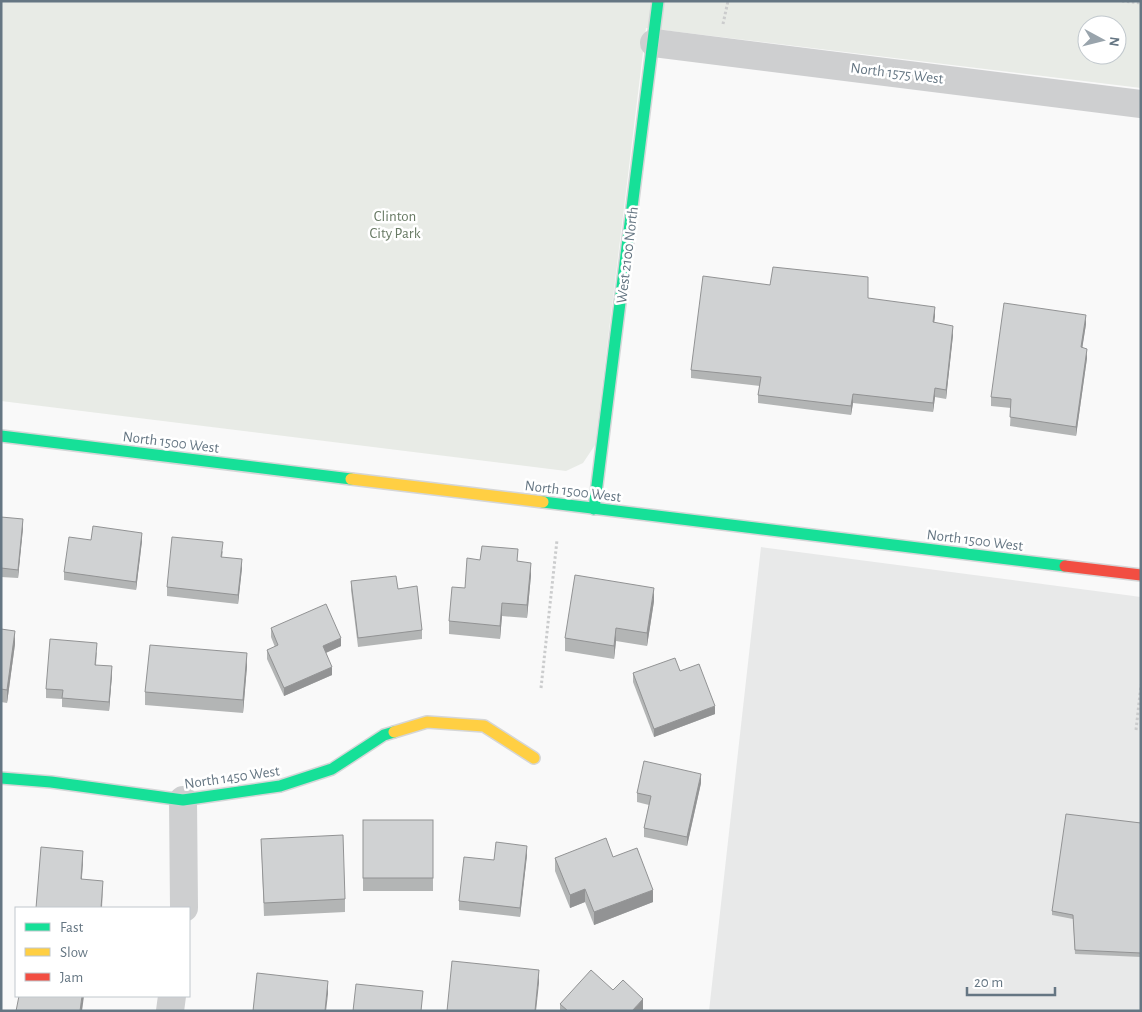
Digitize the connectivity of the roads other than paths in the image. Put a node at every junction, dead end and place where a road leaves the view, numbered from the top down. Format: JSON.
{"nodes":[{"id":1,"x":658,"y":1,"type":"edge"},
{"id":2,"x":654,"y":43,"type":"junction"},
{"id":3,"x":1141,"y":104,"type":"edge"},
{"id":4,"x":1,"y":436,"type":"edge"},
{"id":5,"x":594,"y":509,"type":"junction"},
{"id":6,"x":1141,"y":575,"type":"edge"},
{"id":7,"x":534,"y":758,"type":"dead end"},
{"id":8,"x":1,"y":778,"type":"edge"},
{"id":9,"x":183,"y":800,"type":"junction"},
{"id":10,"x":184,"y":907,"type":"edge"},
{"id":11,"x":172,"y":997,"type":"edge"},
{"id":12,"x":170,"y":1011,"type":"edge"}],
"edges":[{"from":1,"to":2,"type":"street","name":"West 2100 North"},
{"from":2,"to":3,"type":"street","name":"North 1575 West"},
{"from":2,"to":5,"type":"street","name":"West 2100 North"},
{"from":4,"to":5,"type":"street","name":"North 1500 West"},
{"from":5,"to":6,"type":"street","name":"North 1500 West"},
{"from":7,"to":9,"type":"street","name":"North 1450 West"},
{"from":8,"to":9,"type":"street","name":"North 1450 West"},
{"from":9,"to":10,"type":"street"},
{"from":11,"to":12,"type":"street"}]}
